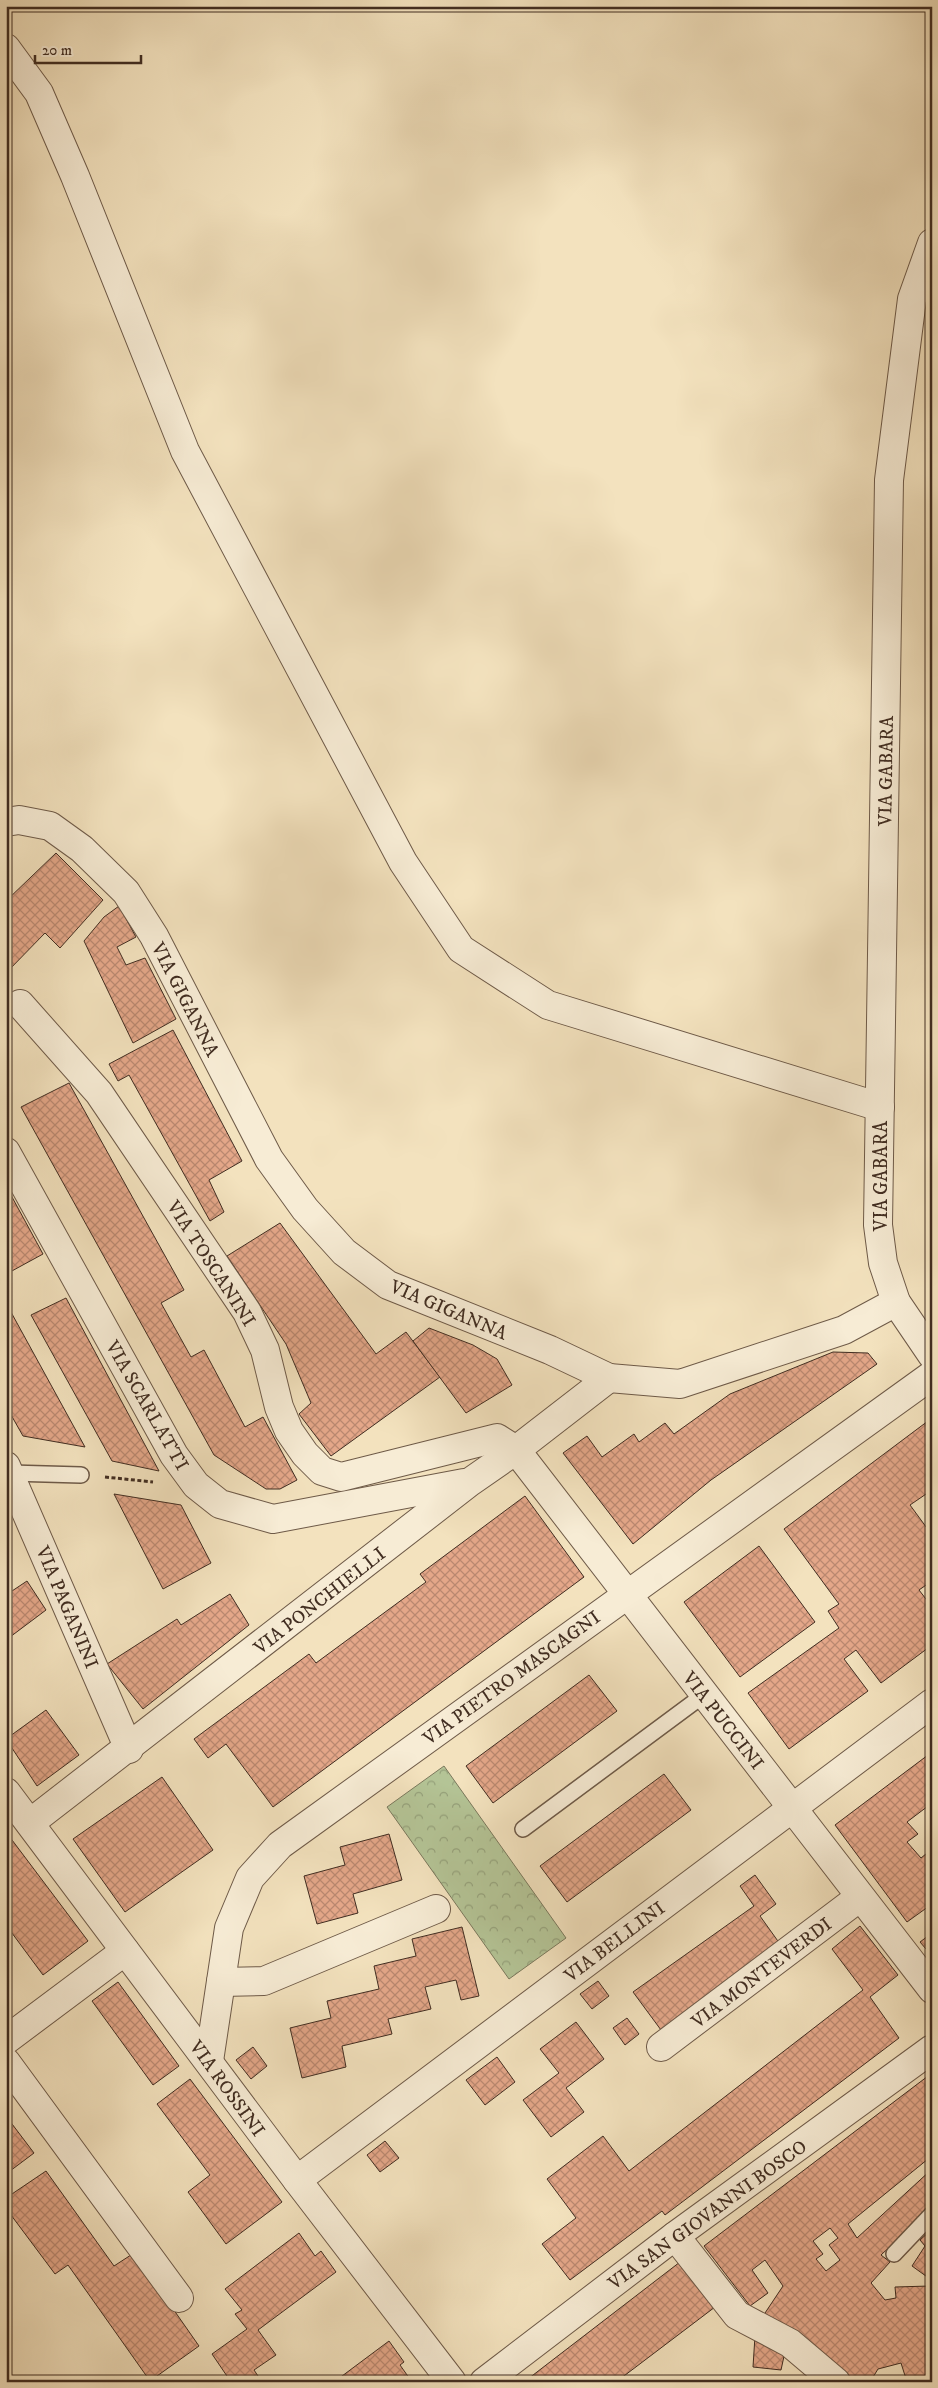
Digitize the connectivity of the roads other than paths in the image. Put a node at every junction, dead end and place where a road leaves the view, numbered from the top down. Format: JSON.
{"nodes":[{"id":1,"x":6,"y":48,"type":"edge"},
{"id":2,"x":932,"y":243,"type":"edge"},
{"id":3,"x":6,"y":822,"type":"edge"},
{"id":4,"x":20,"y":1004,"type":"dead end"},
{"id":5,"x":880,"y":1107,"type":"junction"},
{"id":6,"x":6,"y":1152,"type":"edge"},
{"id":7,"x":896,"y":1302,"type":"junction"},
{"id":8,"x":932,"y":1355,"type":"edge"},
{"id":9,"x":932,"y":1375,"type":"edge"},
{"id":10,"x":609,"y":1378,"type":"junction"},
{"id":11,"x":516,"y":1450,"type":"junction"},
{"id":12,"x":7,"y":1470,"type":"edge"},
{"id":13,"x":81,"y":1475,"type":"road end"},
{"id":14,"x":470,"y":1482,"type":"junction"},
{"id":15,"x":627,"y":1594,"type":"junction"},
{"id":16,"x":705,"y":1694,"type":"junction"},
{"id":17,"x":932,"y":1703,"type":"edge"},
{"id":18,"x":129,"y":1749,"type":"junction"},
{"id":19,"x":6,"y":1792,"type":"edge"},
{"id":20,"x":792,"y":1807,"type":"junction"},
{"id":21,"x":30,"y":1824,"type":"junction"},
{"id":22,"x":522,"y":1829,"type":"dead end"},
{"id":23,"x":860,"y":1897,"type":"junction"},
{"id":24,"x":436,"y":1909,"type":"dead end"},
{"id":25,"x":125,"y":1950,"type":"junction"},
{"id":26,"x":221,"y":1982,"type":"junction"},
{"id":27,"x":932,"y":1989,"type":"edge"},
{"id":28,"x":6,"y":2040,"type":"edge"},
{"id":29,"x":661,"y":2047,"type":"dead end"},
{"id":30,"x":932,"y":2049,"type":"edge"},
{"id":31,"x":209,"y":2061,"type":"junction"},
{"id":32,"x":6,"y":2062,"type":"edge"},
{"id":33,"x":296,"y":2180,"type":"junction"},
{"id":34,"x":932,"y":2214,"type":"edge"},
{"id":35,"x":675,"y":2236,"type":"junction"},
{"id":36,"x":894,"y":2254,"type":"dead end"},
{"id":37,"x":179,"y":2298,"type":"dead end"},
{"id":38,"x":452,"y":2382,"type":"edge"},
{"id":39,"x":484,"y":2382,"type":"edge"},
{"id":40,"x":836,"y":2382,"type":"edge"}],
"edges":[{"from":1,"to":5,"type":"street"},
{"from":2,"to":5,"type":"street","name":"VIA GABARA"},
{"from":3,"to":10,"type":"street","name":"VIA GIGANNA"},
{"from":4,"to":11,"type":"street","name":"VIA TOSCANINI"},
{"from":5,"to":7,"type":"street","name":"VIA GABARA"},
{"from":6,"to":14,"type":"street","name":"VIA SCARLATTI"},
{"from":7,"to":8,"type":"street","name":"VIA GABARA"},
{"from":7,"to":10,"type":"street","name":"VIA GIGANNA"},
{"from":9,"to":15,"type":"street","name":"VIA PIETRO MASCAGNI"},
{"from":10,"to":11,"type":"street","name":"VIA PONCHIELLI"},
{"from":11,"to":14,"type":"street","name":"VIA PONCHIELLI"},
{"from":11,"to":15,"type":"street","name":"VIA PUCCINI"},
{"from":12,"to":13,"type":"lane"},
{"from":12,"to":18,"type":"street","name":"VIA PAGANINI"},
{"from":14,"to":18,"type":"street","name":"VIA PONCHIELLI"},
{"from":15,"to":16,"type":"street","name":"VIA PUCCINI"},
{"from":15,"to":26,"type":"street","name":"VIA PIETRO MASCAGNI"},
{"from":16,"to":20,"type":"street","name":"VIA PUCCINI"},
{"from":16,"to":22,"type":"lane"},
{"from":17,"to":20,"type":"street","name":"VIA BELLINI"},
{"from":18,"to":21,"type":"street","name":"VIA PONCHIELLI"},
{"from":19,"to":21,"type":"street","name":"VIA ROSSINI"},
{"from":20,"to":23,"type":"street","name":"VIA PUCCINI"},
{"from":20,"to":33,"type":"street","name":"VIA BELLINI"},
{"from":21,"to":25,"type":"street","name":"VIA ROSSINI"},
{"from":23,"to":27,"type":"street","name":"VIA PUCCINI"},
{"from":23,"to":29,"type":"street","name":"VIA MONTEVERDI"},
{"from":24,"to":26,"type":"street"},
{"from":25,"to":28,"type":"street"},
{"from":25,"to":31,"type":"street","name":"VIA ROSSINI"},
{"from":26,"to":31,"type":"street","name":"VIA PIETRO MASCAGNI"},
{"from":30,"to":35,"type":"street","name":"VIA SAN GIOVANNI BOSCO"},
{"from":31,"to":33,"type":"street","name":"VIA ROSSINI"},
{"from":32,"to":37,"type":"street"},
{"from":33,"to":38,"type":"street","name":"VIA ROSSINI"},
{"from":34,"to":36,"type":"lane"},
{"from":35,"to":39,"type":"street","name":"VIA SAN GIOVANNI BOSCO"},
{"from":35,"to":40,"type":"street"}]}
